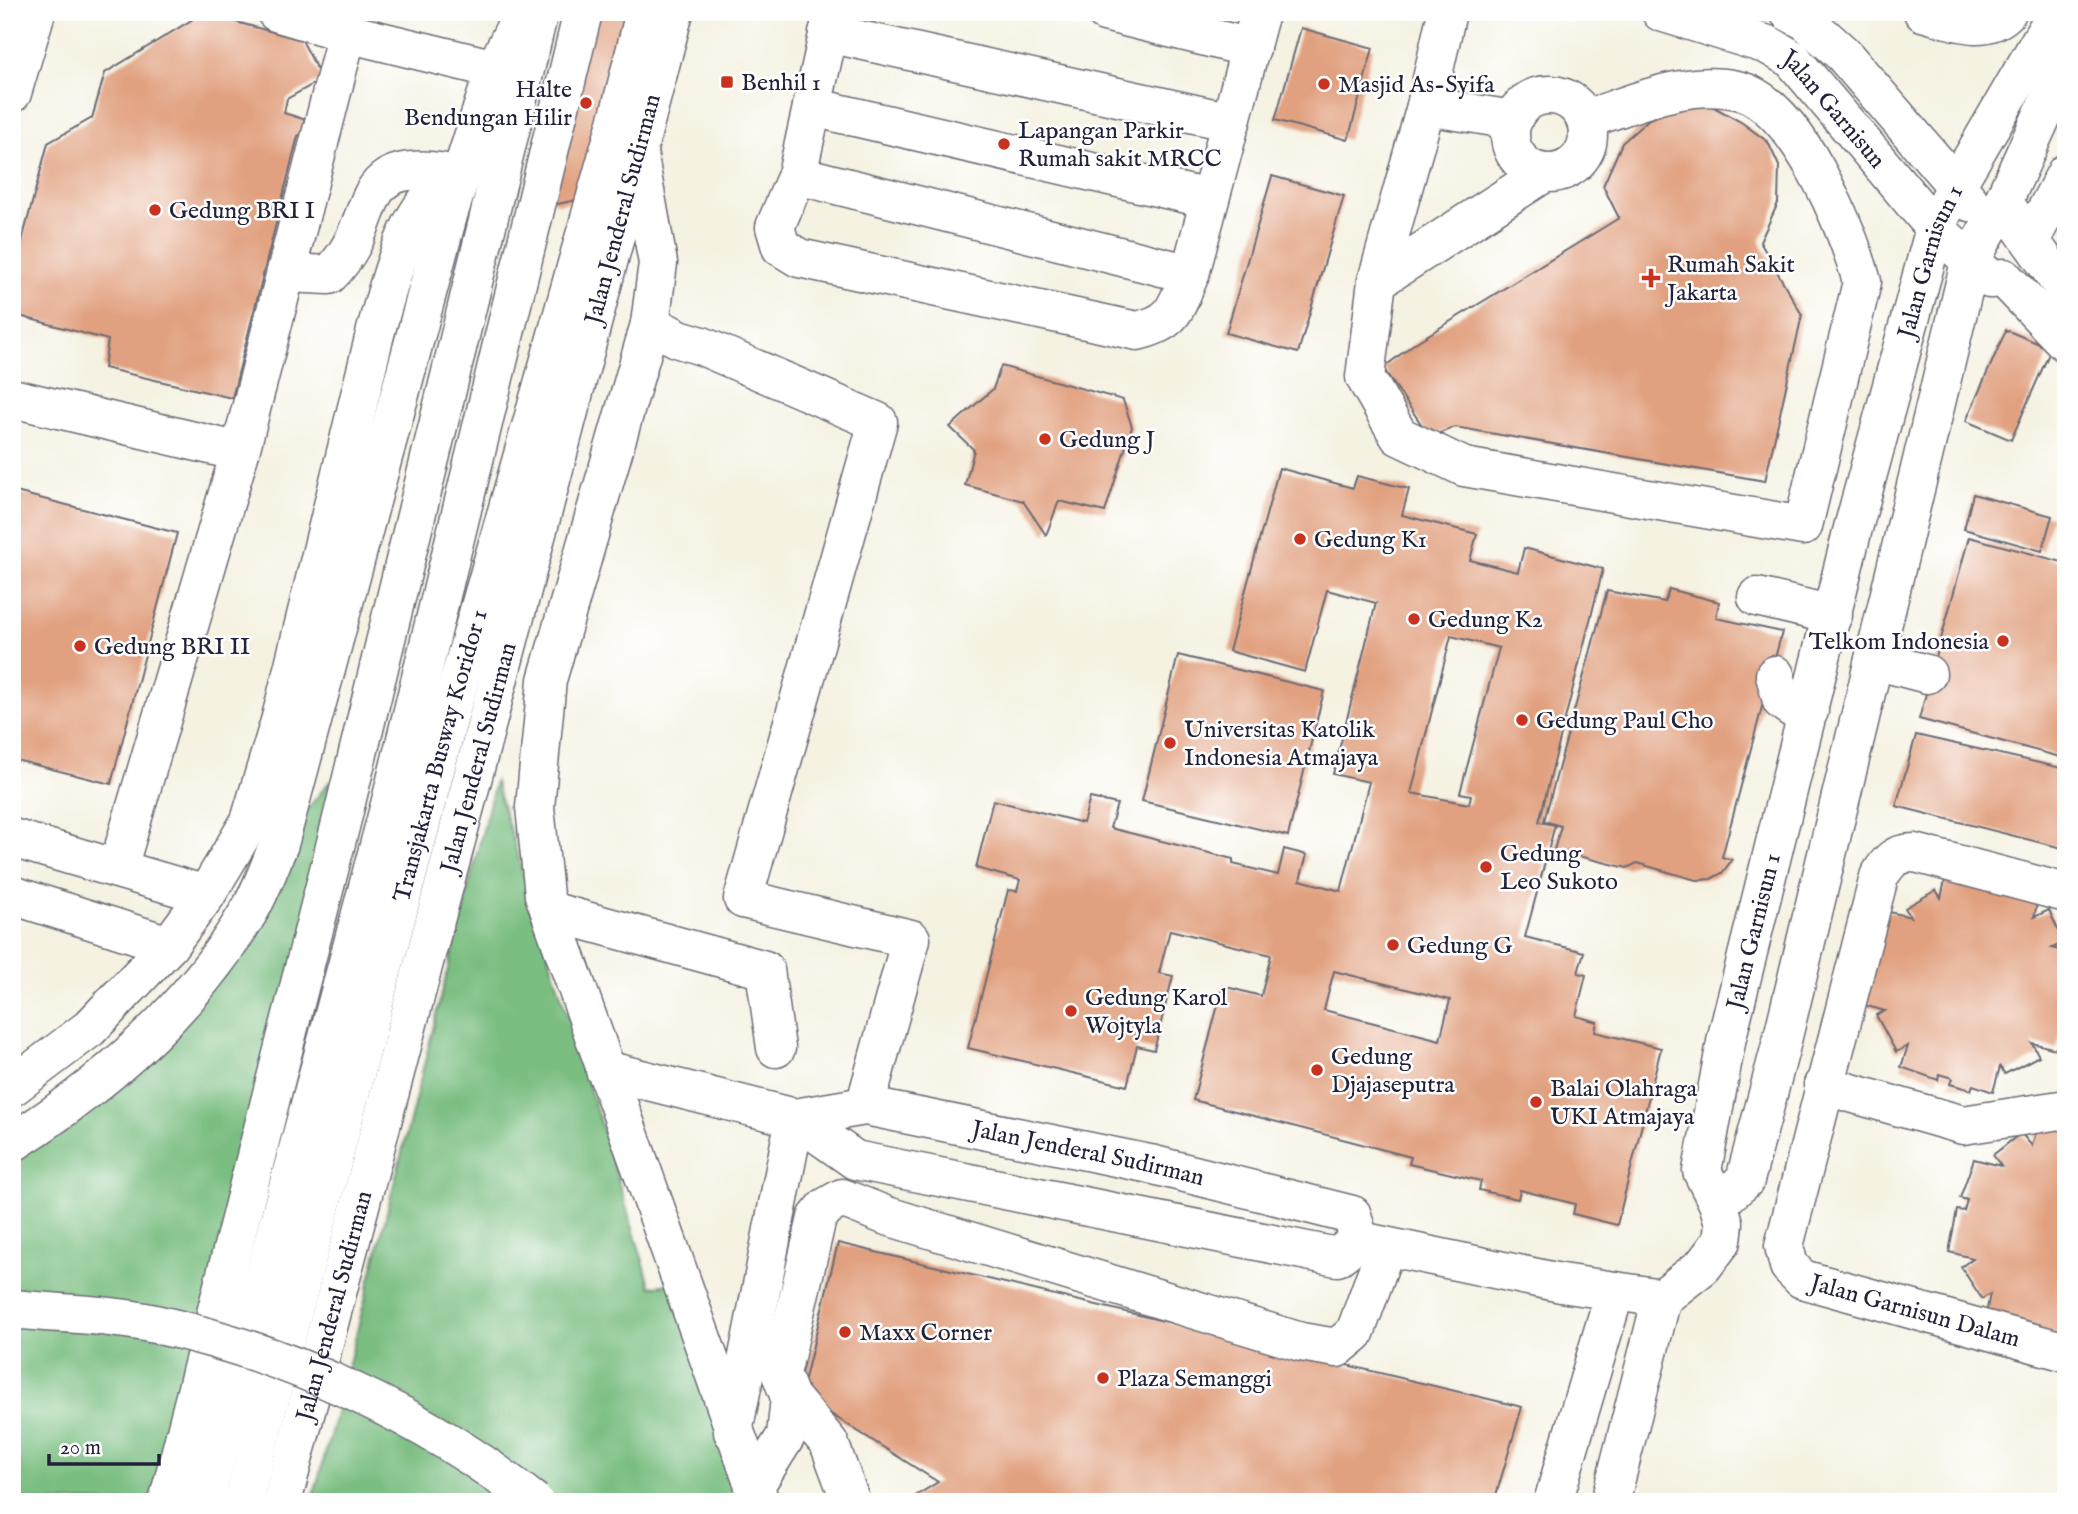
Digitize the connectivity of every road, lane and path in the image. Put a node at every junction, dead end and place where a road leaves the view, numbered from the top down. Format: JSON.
{"nodes":[{"id":1,"x":36,"y":12,"type":"edge"},
{"id":2,"x":275,"y":12,"type":"edge"},
{"id":3,"x":523,"y":12,"type":"edge"},
{"id":4,"x":539,"y":12,"type":"edge"},
{"id":5,"x":583,"y":12,"type":"edge"},
{"id":6,"x":645,"y":12,"type":"edge"},
{"id":7,"x":674,"y":12,"type":"edge"},
{"id":8,"x":1105,"y":12,"type":"edge"},
{"id":9,"x":1447,"y":12,"type":"edge"},
{"id":10,"x":1661,"y":12,"type":"edge"},
{"id":11,"x":1789,"y":12,"type":"edge"},
{"id":12,"x":1923,"y":12,"type":"edge"},
{"id":13,"x":2007,"y":12,"type":"edge"},
{"id":14,"x":2057,"y":12,"type":"edge"},
{"id":15,"x":831,"y":23,"type":"edge"},
{"id":16,"x":1255,"y":30,"type":"edge"},
{"id":17,"x":347,"y":33,"type":"junction"},
{"id":18,"x":2066,"y":63,"type":"edge"},
{"id":19,"x":495,"y":69,"type":"junction"},
{"id":20,"x":12,"y":93,"type":"edge"},
{"id":21,"x":1426,"y":106,"type":"junction"},
{"id":22,"x":812,"y":107,"type":"junction"},
{"id":23,"x":1586,"y":119,"type":"junction"},
{"id":24,"x":1513,"y":120,"type":"junction"},
{"id":25,"x":1231,"y":122,"type":"junction"},
{"id":26,"x":638,"y":152,"type":"junction"},
{"id":27,"x":1544,"y":173,"type":"junction"},
{"id":28,"x":2066,"y":173,"type":"edge"},
{"id":29,"x":797,"y":174,"type":"junction"},
{"id":30,"x":461,"y":176,"type":"junction"},
{"id":31,"x":1956,"y":186,"type":"junction"},
{"id":32,"x":1209,"y":200,"type":"junction"},
{"id":33,"x":1997,"y":214,"type":"junction"},
{"id":34,"x":1935,"y":228,"type":"junction"},
{"id":35,"x":2031,"y":239,"type":"junction"},
{"id":36,"x":1970,"y":262,"type":"junction"},
{"id":37,"x":286,"y":273,"type":"junction"},
{"id":38,"x":1190,"y":274,"type":"junction"},
{"id":39,"x":2004,"y":278,"type":"junction"},
{"id":40,"x":1377,"y":281,"type":"junction"},
{"id":41,"x":1862,"y":282,"type":"junction"},
{"id":42,"x":1921,"y":290,"type":"junction"},
{"id":43,"x":2066,"y":291,"type":"edge"},
{"id":44,"x":650,"y":324,"type":"junction"},
{"id":45,"x":2066,"y":343,"type":"edge"},
{"id":46,"x":12,"y":398,"type":"edge"},
{"id":47,"x":240,"y":452,"type":"junction"},
{"id":48,"x":1803,"y":526,"type":"junction"},
{"id":49,"x":1852,"y":533,"type":"junction"},
{"id":50,"x":1902,"y":544,"type":"junction"},
{"id":51,"x":1757,"y":597,"type":"dead end"},
{"id":52,"x":1833,"y":615,"type":"junction"},
{"id":53,"x":1823,"y":657,"type":"junction"},
{"id":54,"x":1873,"y":665,"type":"junction"},
{"id":55,"x":1927,"y":674,"type":"dead end"},
{"id":56,"x":1774,"y":675,"type":"dead end"},
{"id":57,"x":1809,"y":711,"type":"junction"},
{"id":58,"x":12,"y":838,"type":"edge"},
{"id":59,"x":118,"y":868,"type":"junction"},
{"id":60,"x":2066,"y":893,"type":"edge"},
{"id":61,"x":12,"y":895,"type":"edge"},
{"id":62,"x":206,"y":895,"type":"junction"},
{"id":63,"x":550,"y":911,"type":"junction"},
{"id":64,"x":169,"y":945,"type":"junction"},
{"id":65,"x":776,"y":1048,"type":"dead end"},
{"id":66,"x":1780,"y":1049,"type":"junction"},
{"id":67,"x":606,"y":1070,"type":"junction"},
{"id":68,"x":1826,"y":1074,"type":"junction"},
{"id":69,"x":12,"y":1087,"type":"edge"},
{"id":70,"x":2064,"y":1104,"type":"edge"},
{"id":71,"x":865,"y":1106,"type":"junction"},
{"id":72,"x":795,"y":1118,"type":"junction"},
{"id":73,"x":12,"y":1143,"type":"edge"},
{"id":74,"x":1718,"y":1203,"type":"junction"},
{"id":75,"x":1373,"y":1243,"type":"junction"},
{"id":76,"x":1615,"y":1291,"type":"junction"},
{"id":77,"x":1662,"y":1298,"type":"junction"},
{"id":78,"x":12,"y":1309,"type":"edge"},
{"id":79,"x":2066,"y":1352,"type":"edge"},
{"id":80,"x":790,"y":1397,"type":"junction"},
{"id":81,"x":733,"y":1432,"type":"junction"},
{"id":82,"x":757,"y":1494,"type":"edge"},
{"id":83,"x":167,"y":1502,"type":"edge"},
{"id":84,"x":204,"y":1502,"type":"edge"},
{"id":85,"x":243,"y":1502,"type":"edge"},
{"id":86,"x":282,"y":1502,"type":"edge"},
{"id":87,"x":534,"y":1502,"type":"edge"},
{"id":88,"x":850,"y":1502,"type":"edge"},
{"id":89,"x":1553,"y":1502,"type":"edge"},
{"id":90,"x":1610,"y":1502,"type":"edge"}],
"edges":[{"from":1,"to":20,"type":"main road"},
{"from":2,"to":17,"type":"main road"},
{"from":3,"to":19,"type":"main road"},
{"from":4,"to":83,"type":"main road"},
{"from":5,"to":84,"type":"main road","name":"Transjakarta Busway Koridor 1"},
{"from":6,"to":85,"type":"main road","name":"Transjakarta Busway Koridor 1"},
{"from":7,"to":26,"type":"main road","name":"Jalan Jenderal Sudirman"},
{"from":8,"to":16,"type":"main road"},
{"from":9,"to":21,"type":"main road"},
{"from":10,"to":34,"type":"main road","name":"Jalan Garnisun"},
{"from":11,"to":31,"type":"main road","name":"Jalan Garnisun"},
{"from":12,"to":13,"type":"main road"},
{"from":14,"to":31,"type":"main road","name":"Jalan Garnisun 1"},
{"from":15,"to":22,"type":"main road"},
{"from":15,"to":25,"type":"main road"},
{"from":16,"to":25,"type":"main road"},
{"from":17,"to":19,"type":"main road"},
{"from":17,"to":37,"type":"main road"},
{"from":18,"to":33,"type":"main road","name":"Jalan Garnisun 1"},
{"from":19,"to":30,"type":"main road"},
{"from":21,"to":24,"type":"main road"},
{"from":21,"to":40,"type":"main road"},
{"from":22,"to":29,"type":"main road"},
{"from":22,"to":32,"type":"main road"},
{"from":23,"to":24,"type":"main road"},
{"from":23,"to":27,"type":"main road"},
{"from":23,"to":41,"type":"main road"},
{"from":24,"to":27,"type":"main road"},
{"from":25,"to":32,"type":"main road"},
{"from":26,"to":44,"type":"main road"},
{"from":26,"to":86,"type":"main road","name":"Jalan Jenderal Sudirman"},
{"from":27,"to":40,"type":"main road"},
{"from":28,"to":35,"type":"main road"},
{"from":29,"to":38,"type":"main road"},
{"from":29,"to":38,"type":"main road"},
{"from":30,"to":37,"type":"main road"},
{"from":30,"to":62,"type":"main road"},
{"from":30,"to":73,"type":"main road"},
{"from":31,"to":33,"type":"main road","name":"Jalan Garnisun"},
{"from":31,"to":34,"type":"main road","name":"Jalan Garnisun 1"},
{"from":32,"to":38,"type":"main road"},
{"from":33,"to":35,"type":"main road"},
{"from":33,"to":36,"type":"main road","name":"Jalan Garnisun 1"},
{"from":33,"to":39,"type":"main road"},
{"from":34,"to":36,"type":"main road","name":"Jalan Garnisun"},
{"from":34,"to":42,"type":"main road","name":"Jalan Garnisun 1"},
{"from":35,"to":43,"type":"main road"},
{"from":36,"to":39,"type":"main road","name":"Jalan Garnisun"},
{"from":36,"to":50,"type":"main road","name":"Jalan Garnisun 1"},
{"from":37,"to":47,"type":"main road"},
{"from":39,"to":45,"type":"main road"},
{"from":40,"to":48,"type":"main road"},
{"from":41,"to":42,"type":"main road"},
{"from":41,"to":48,"type":"main road"},
{"from":42,"to":49,"type":"main road","name":"Jalan Garnisun 1"},
{"from":44,"to":63,"type":"main road"},
{"from":44,"to":71,"type":"main road"},
{"from":46,"to":47,"type":"main road"},
{"from":47,"to":59,"type":"main road"},
{"from":48,"to":49,"type":"main road"},
{"from":49,"to":50,"type":"main road"},
{"from":49,"to":52,"type":"main road","name":"Jalan Garnisun 1"},
{"from":50,"to":54,"type":"main road","name":"Jalan Garnisun 1"},
{"from":51,"to":52,"type":"main road"},
{"from":52,"to":53,"type":"main road","name":"Jalan Garnisun 1"},
{"from":53,"to":54,"type":"main road"},
{"from":53,"to":57,"type":"main road","name":"Jalan Garnisun 1"},
{"from":54,"to":55,"type":"main road"},
{"from":54,"to":66,"type":"main road","name":"Jalan Garnisun 1"},
{"from":56,"to":57,"type":"main road"},
{"from":57,"to":74,"type":"main road","name":"Jalan Garnisun 1"},
{"from":58,"to":59,"type":"main road"},
{"from":59,"to":62,"type":"main road"},
{"from":60,"to":68,"type":"main road","name":"Jalan Garnisun Dalam"},
{"from":61,"to":64,"type":"main road"},
{"from":62,"to":64,"type":"main road"},
{"from":63,"to":65,"type":"main road"},
{"from":63,"to":67,"type":"main road"},
{"from":64,"to":69,"type":"main road"},
{"from":66,"to":68,"type":"main road"},
{"from":66,"to":74,"type":"main road","name":"Jalan Garnisun 1"},
{"from":67,"to":72,"type":"main road","name":"Jalan Jenderal Sudirman"},
{"from":67,"to":81,"type":"main road"},
{"from":68,"to":70,"type":"main road"},
{"from":68,"to":79,"type":"main road","name":"Jalan Garnisun Dalam"},
{"from":71,"to":72,"type":"main road","name":"Jalan Jenderal Sudirman"},
{"from":71,"to":75,"type":"main road","name":"Jalan Jenderal Sudirman"},
{"from":72,"to":75,"type":"main road","name":"Jalan Jenderal Sudirman"},
{"from":72,"to":81,"type":"main road"},
{"from":74,"to":77,"type":"main road","name":"Jalan Garnisun 1"},
{"from":75,"to":76,"type":"main road"},
{"from":75,"to":80,"type":"main road"},
{"from":76,"to":77,"type":"main road"},
{"from":76,"to":89,"type":"main road"},
{"from":77,"to":90,"type":"main road"},
{"from":78,"to":87,"type":"main road","bridge":true},
{"from":80,"to":82,"type":"main road"},
{"from":80,"to":88,"type":"main road"},
{"from":81,"to":82,"type":"main road"}]}
